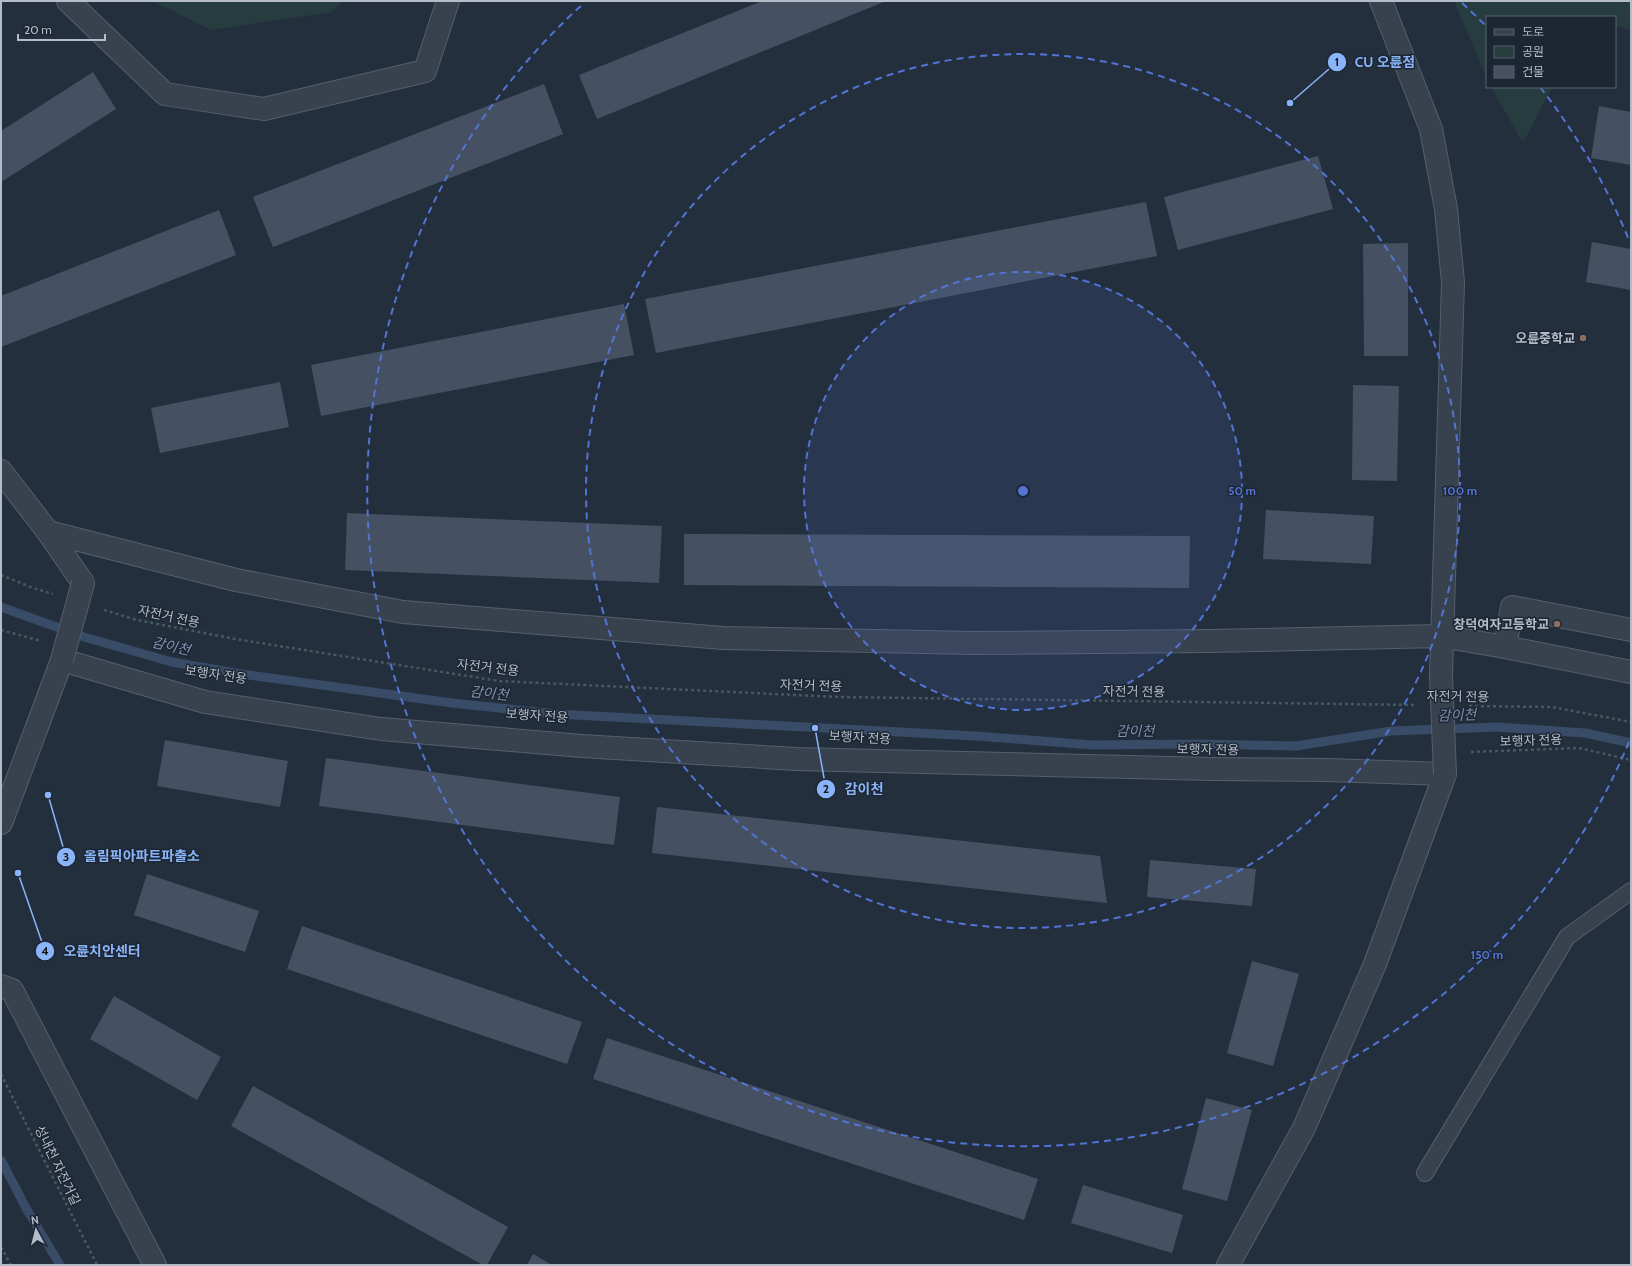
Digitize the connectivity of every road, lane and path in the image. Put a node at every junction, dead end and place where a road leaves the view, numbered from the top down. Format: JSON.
{"nodes":[{"id":1,"x":68,"y":1,"type":"edge"},
{"id":2,"x":448,"y":1,"type":"edge"},
{"id":3,"x":1381,"y":1,"type":"edge"},
{"id":4,"x":1,"y":471,"type":"edge"},
{"id":5,"x":48,"y":532,"type":"junction"},
{"id":6,"x":1,"y":575,"type":"edge"},
{"id":7,"x":55,"y":595,"type":"dead end"},
{"id":8,"x":100,"y":608,"type":"dead end"},
{"id":9,"x":1,"y":630,"type":"edge"},
{"id":10,"x":1631,"y":630,"type":"edge"},
{"id":11,"x":1441,"y":636,"type":"junction"},
{"id":12,"x":47,"y":643,"type":"dead end"},
{"id":13,"x":1505,"y":647,"type":"junction"},
{"id":14,"x":62,"y":660,"type":"junction"},
{"id":15,"x":1631,"y":672,"type":"edge"},
{"id":16,"x":1417,"y":705,"type":"dead end"},
{"id":17,"x":1464,"y":706,"type":"dead end"},
{"id":18,"x":1631,"y":722,"type":"edge"},
{"id":19,"x":1467,"y":752,"type":"dead end"},
{"id":20,"x":1631,"y":760,"type":"edge"},
{"id":21,"x":1445,"y":774,"type":"junction"},
{"id":22,"x":1,"y":823,"type":"edge"},
{"id":23,"x":1631,"y":891,"type":"edge"},
{"id":24,"x":1,"y":986,"type":"edge"},
{"id":25,"x":1,"y":1074,"type":"edge"},
{"id":26,"x":1425,"y":1173,"type":"dead end"},
{"id":27,"x":1,"y":1247,"type":"edge"},
{"id":28,"x":11,"y":1265,"type":"edge"},
{"id":29,"x":97,"y":1265,"type":"edge"},
{"id":30,"x":155,"y":1265,"type":"edge"},
{"id":31,"x":1228,"y":1265,"type":"edge"}],
"edges":[{"from":1,"to":2,"type":"street"},
{"from":3,"to":11,"type":"street"},
{"from":4,"to":5,"type":"street"},
{"from":5,"to":11,"type":"street"},
{"from":5,"to":14,"type":"street","bridge":true},
{"from":6,"to":7,"type":"path"},
{"from":8,"to":16,"type":"path","name":"자전거 전용"},
{"from":9,"to":12,"type":"path"},
{"from":10,"to":13,"type":"street"},
{"from":11,"to":13,"type":"street"},
{"from":11,"to":21,"type":"street","bridge":true},
{"from":13,"to":15,"type":"street"},
{"from":14,"to":21,"type":"street"},
{"from":14,"to":22,"type":"street"},
{"from":17,"to":18,"type":"path","name":"자전거 전용"},
{"from":19,"to":20,"type":"path","name":"보행자 전용"},
{"from":21,"to":31,"type":"street"},
{"from":23,"to":26,"type":"lane"},
{"from":24,"to":30,"type":"street"},
{"from":25,"to":29,"type":"path","name":"성내천 자전거길"},
{"from":27,"to":28,"type":"path"}]}
